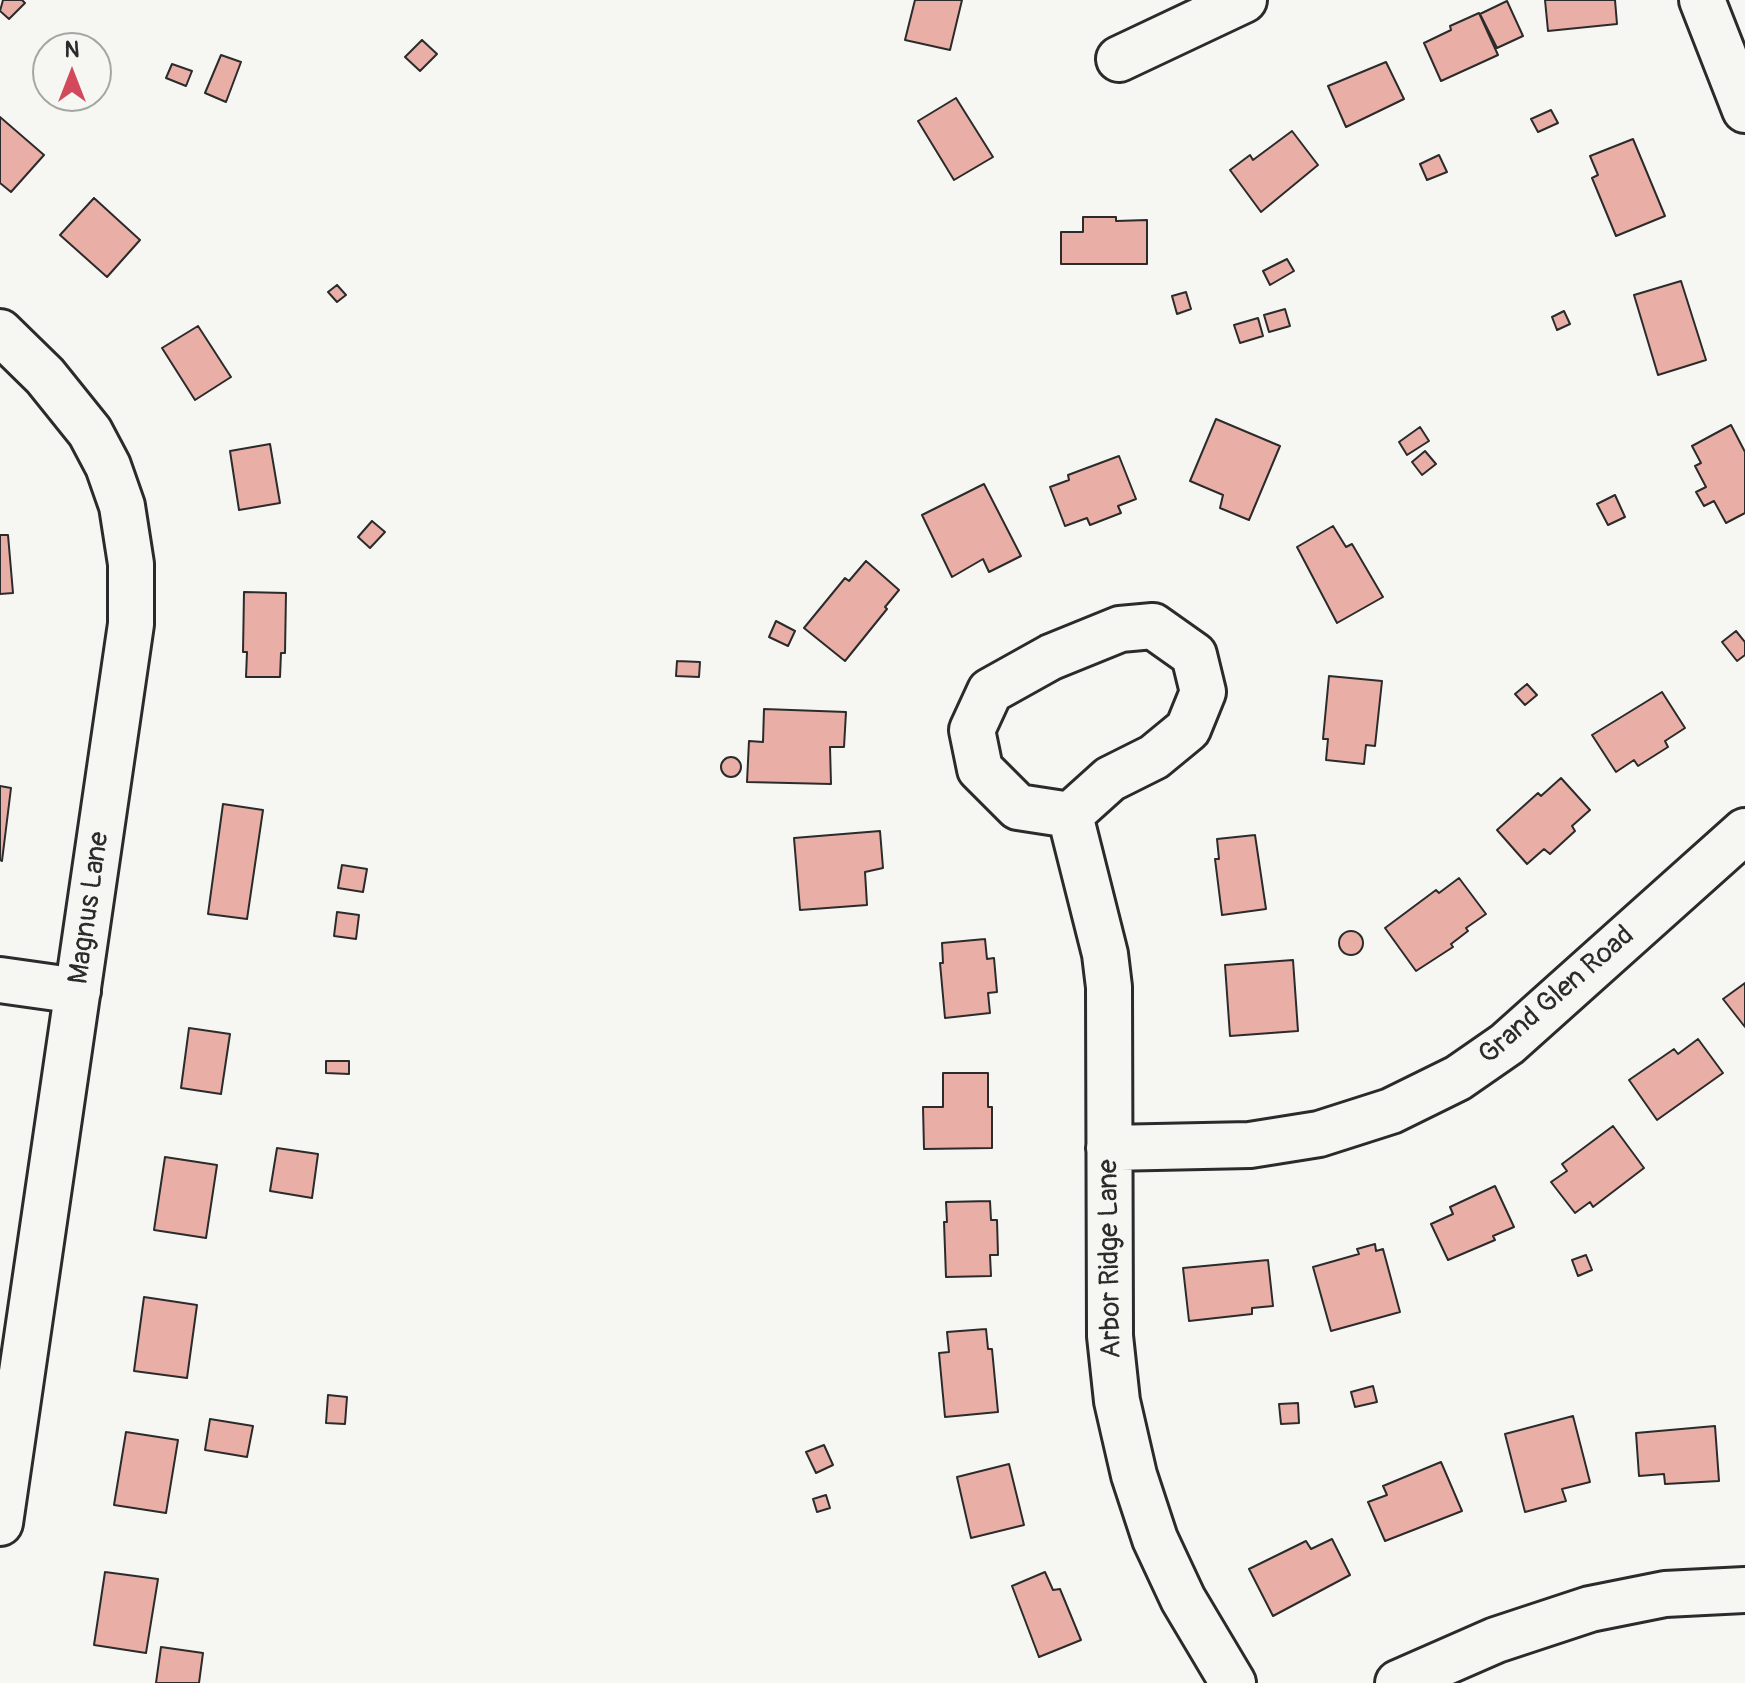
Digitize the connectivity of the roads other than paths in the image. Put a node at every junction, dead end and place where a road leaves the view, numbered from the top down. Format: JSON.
{"nodes":[{"id":1,"x":1702,"y":0,"type":"edge"},
{"id":2,"x":1219,"y":5,"type":"edge"},
{"id":3,"x":1119,"y":59,"type":"dead end"},
{"id":4,"x":1745,"y":110,"type":"edge"},
{"id":5,"x":0,"y":332,"type":"edge"},
{"id":6,"x":1070,"y":815,"type":"junction"},
{"id":7,"x":1745,"y":831,"type":"edge"},
{"id":8,"x":0,"y":980,"type":"edge"},
{"id":9,"x":78,"y":991,"type":"junction"},
{"id":10,"x":1109,"y":1148,"type":"junction"},
{"id":11,"x":0,"y":1523,"type":"edge"},
{"id":12,"x":1745,"y":1590,"type":"edge"},
{"id":13,"x":1233,"y":1683,"type":"edge"},
{"id":14,"x":1398,"y":1683,"type":"edge"}],
"edges":[{"from":1,"to":4,"type":"street"},
{"from":2,"to":3,"type":"street"},
{"from":5,"to":9,"type":"street","name":"Magnus Lane"},
{"from":6,"to":6,"type":"street"},
{"from":6,"to":10,"type":"street","name":"Arbor Ridge Lane"},
{"from":7,"to":10,"type":"street","name":"Grand Glen Road"},
{"from":8,"to":9,"type":"street"},
{"from":9,"to":11,"type":"street","name":"Magnus Lane"},
{"from":10,"to":13,"type":"street","name":"Arbor Ridge Lane"},
{"from":12,"to":14,"type":"street"}]}
